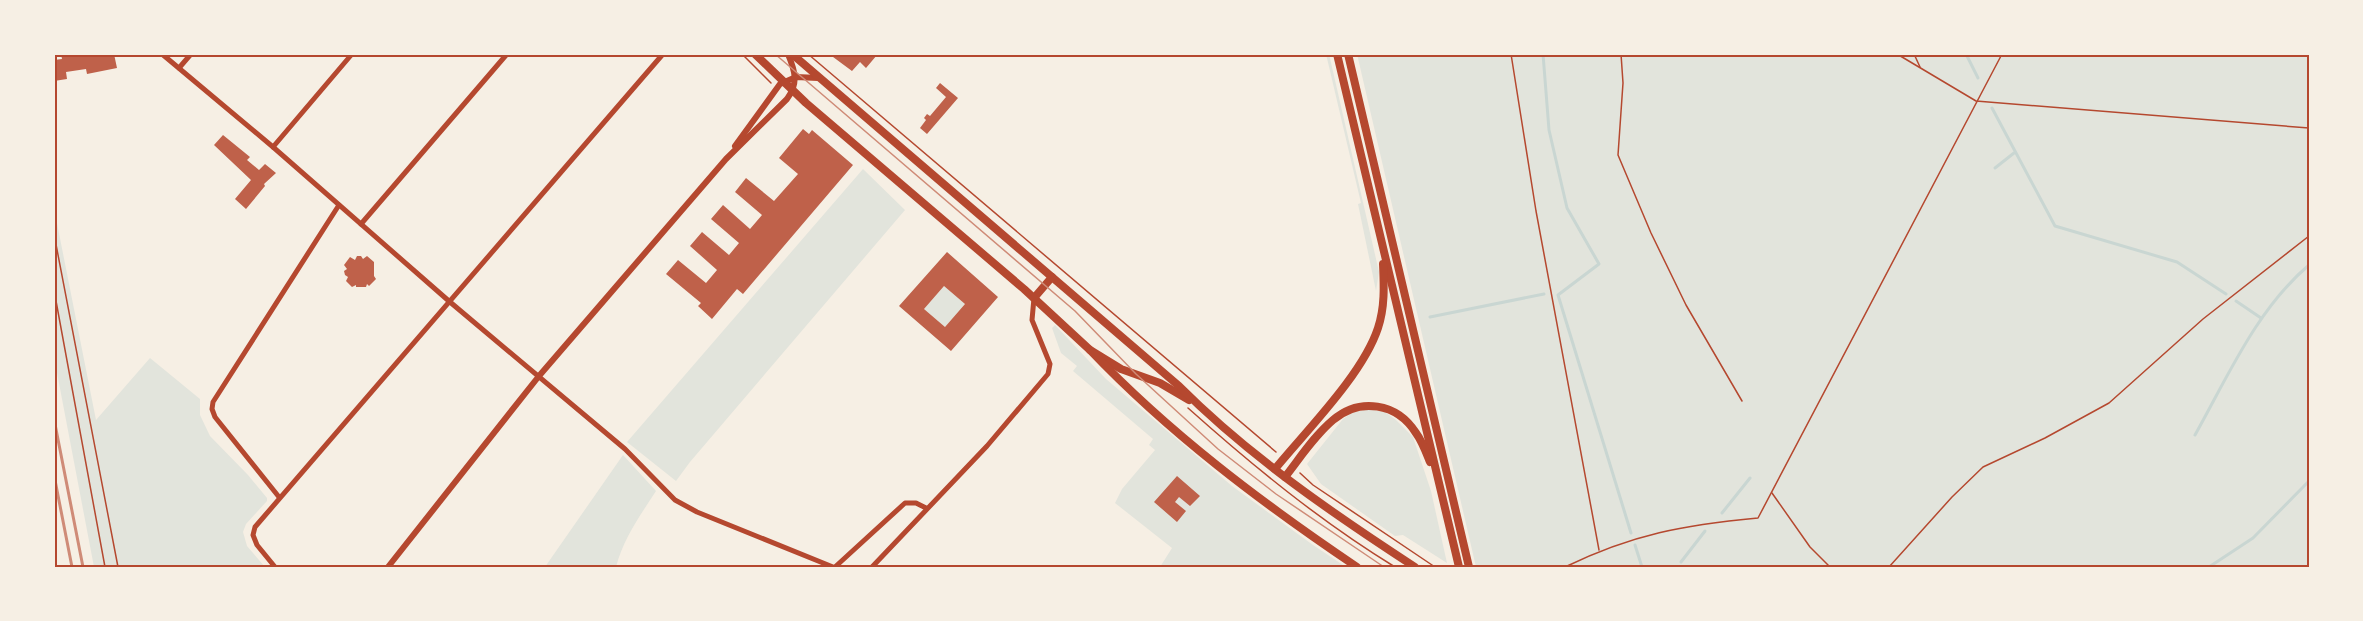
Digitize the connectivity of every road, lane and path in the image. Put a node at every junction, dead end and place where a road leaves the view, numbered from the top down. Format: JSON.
{"nodes":[{"id":1,"x":162,"y":54,"type":"edge"},
{"id":2,"x":191,"y":54,"type":"edge"},
{"id":3,"x":352,"y":54,"type":"edge"},
{"id":4,"x":507,"y":54,"type":"edge"},
{"id":5,"x":663,"y":54,"type":"edge"},
{"id":6,"x":742,"y":54,"type":"edge"},
{"id":7,"x":755,"y":54,"type":"edge"},
{"id":8,"x":790,"y":54,"type":"edge"},
{"id":9,"x":808,"y":54,"type":"edge"},
{"id":10,"x":1337,"y":54,"type":"edge"},
{"id":11,"x":1348,"y":54,"type":"edge"},
{"id":12,"x":1511,"y":54,"type":"edge"},
{"id":13,"x":1621,"y":54,"type":"edge"},
{"id":14,"x":1897,"y":54,"type":"edge"},
{"id":15,"x":1914,"y":54,"type":"edge"},
{"id":16,"x":2002,"y":54,"type":"edge"},
{"id":17,"x":179,"y":68,"type":"junction"},
{"id":18,"x":1920,"y":68,"type":"junction"},
{"id":19,"x":796,"y":77,"type":"junction"},
{"id":20,"x":818,"y":78,"type":"junction"},
{"id":21,"x":784,"y":81,"type":"junction"},
{"id":22,"x":773,"y":85,"type":"dead end"},
{"id":23,"x":793,"y":91,"type":"junction"},
{"id":24,"x":1976,"y":101,"type":"junction"},
{"id":25,"x":2309,"y":128,"type":"edge"},
{"id":26,"x":273,"y":147,"type":"junction"},
{"id":27,"x":726,"y":159,"type":"junction"},
{"id":28,"x":339,"y":205,"type":"junction"},
{"id":29,"x":361,"y":224,"type":"junction"},
{"id":30,"x":54,"y":234,"type":"edge"},
{"id":31,"x":1380,"y":236,"type":"junction"},
{"id":32,"x":2309,"y":236,"type":"edge"},
{"id":33,"x":1052,"y":277,"type":"junction"},
{"id":34,"x":54,"y":290,"type":"edge"},
{"id":35,"x":1034,"y":298,"type":"junction"},
{"id":36,"x":450,"y":302,"type":"junction"},
{"id":37,"x":1090,"y":350,"type":"junction"},
{"id":38,"x":539,"y":376,"type":"junction"},
{"id":39,"x":1742,"y":401,"type":"dead end"},
{"id":40,"x":1201,"y":407,"type":"junction"},
{"id":41,"x":1284,"y":459,"type":"junction"},
{"id":42,"x":1293,"y":467,"type":"junction"},
{"id":43,"x":1275,"y":469,"type":"junction"},
{"id":44,"x":1285,"y":477,"type":"junction"},
{"id":45,"x":1440,"y":487,"type":"junction"},
{"id":46,"x":1771,"y":492,"type":"junction"},
{"id":47,"x":279,"y":497,"type":"junction"},
{"id":48,"x":926,"y":508,"type":"junction"},
{"id":49,"x":1599,"y":550,"type":"junction"},
{"id":50,"x":105,"y":567,"type":"edge"},
{"id":51,"x":118,"y":567,"type":"edge"},
{"id":52,"x":276,"y":567,"type":"edge"},
{"id":53,"x":388,"y":567,"type":"edge"},
{"id":54,"x":834,"y":567,"type":"edge"},
{"id":55,"x":872,"y":567,"type":"edge"},
{"id":56,"x":1358,"y":567,"type":"edge"},
{"id":57,"x":1415,"y":567,"type":"edge"},
{"id":58,"x":1435,"y":567,"type":"edge"},
{"id":59,"x":1459,"y":567,"type":"edge"},
{"id":60,"x":1469,"y":567,"type":"edge"},
{"id":61,"x":1565,"y":567,"type":"edge"},
{"id":62,"x":1830,"y":567,"type":"edge"},
{"id":63,"x":1889,"y":567,"type":"edge"}],
"edges":[{"from":1,"to":17,"type":"street"},
{"from":2,"to":17,"type":"street"},
{"from":3,"to":26,"type":"street"},
{"from":4,"to":29,"type":"street"},
{"from":5,"to":36,"type":"street"},
{"from":6,"to":22,"type":"path"},
{"from":7,"to":21,"type":"main road"},
{"from":8,"to":19,"type":"street"},
{"from":8,"to":20,"type":"main road"},
{"from":9,"to":41,"type":"path"},
{"from":10,"to":31,"type":"highway"},
{"from":11,"to":60,"type":"highway"},
{"from":12,"to":49,"type":"path"},
{"from":13,"to":39,"type":"path"},
{"from":14,"to":18,"type":"path"},
{"from":15,"to":18,"type":"path"},
{"from":16,"to":24,"type":"path"},
{"from":17,"to":26,"type":"street"},
{"from":18,"to":24,"type":"path"},
{"from":19,"to":20,"type":"street"},
{"from":19,"to":21,"type":"street"},
{"from":19,"to":23,"type":"street"},
{"from":20,"to":33,"type":"main road"},
{"from":21,"to":23,"type":"main road"},
{"from":21,"to":27,"type":"street"},
{"from":23,"to":27,"type":"street"},
{"from":23,"to":35,"type":"main road"},
{"from":24,"to":25,"type":"path"},
{"from":24,"to":46,"type":"path"},
{"from":26,"to":28,"type":"street"},
{"from":27,"to":38,"type":"street"},
{"from":28,"to":29,"type":"street"},
{"from":28,"to":47,"type":"street"},
{"from":29,"to":36,"type":"street"},
{"from":30,"to":51,"type":"path"},
{"from":31,"to":41,"type":"highway"},
{"from":31,"to":45,"type":"highway"},
{"from":32,"to":63,"type":"path"},
{"from":33,"to":35,"type":"main road"},
{"from":33,"to":40,"type":"main road"},
{"from":34,"to":50,"type":"path"},
{"from":35,"to":37,"type":"main road"},
{"from":35,"to":48,"type":"street"},
{"from":36,"to":38,"type":"street"},
{"from":36,"to":47,"type":"street"},
{"from":37,"to":40,"type":"main road"},
{"from":37,"to":56,"type":"highway"},
{"from":38,"to":53,"type":"street"},
{"from":38,"to":54,"type":"street"},
{"from":40,"to":43,"type":"main road"},
{"from":41,"to":43,"type":"highway"},
{"from":42,"to":44,"type":"highway"},
{"from":42,"to":45,"type":"highway"},
{"from":42,"to":58,"type":"path"},
{"from":43,"to":44,"type":"main road"},
{"from":44,"to":57,"type":"main road"},
{"from":45,"to":59,"type":"highway"},
{"from":46,"to":49,"type":"path"},
{"from":46,"to":62,"type":"path"},
{"from":47,"to":52,"type":"street"},
{"from":48,"to":54,"type":"street"},
{"from":48,"to":55,"type":"street"},
{"from":49,"to":61,"type":"path"}]}
